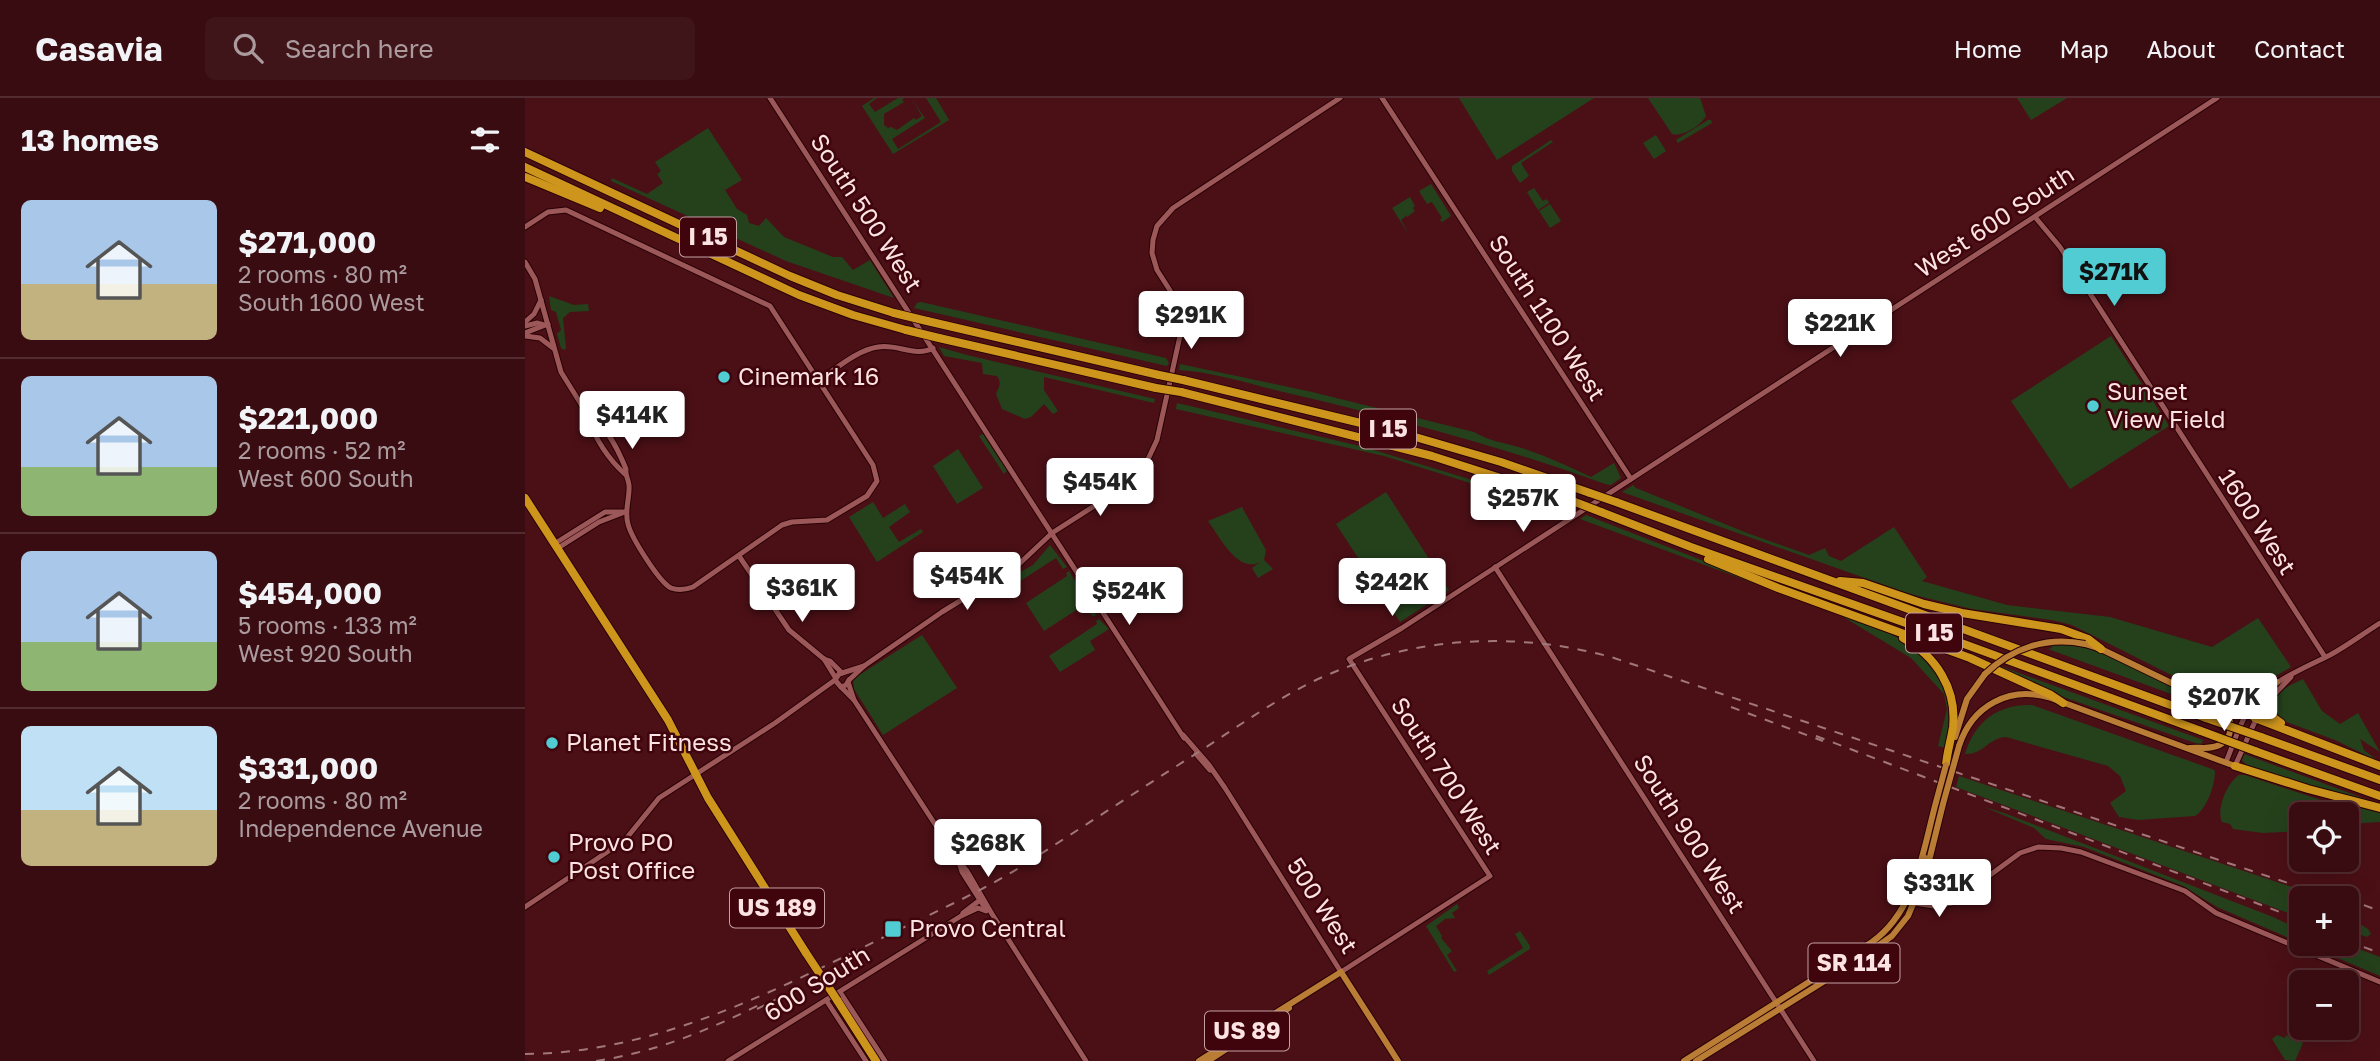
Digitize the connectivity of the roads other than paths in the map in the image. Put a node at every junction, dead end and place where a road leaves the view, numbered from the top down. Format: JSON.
{"nodes":[{"id":1,"x":770,"y":98,"type":"edge"},
{"id":2,"x":1340,"y":98,"type":"edge"},
{"id":3,"x":1382,"y":98,"type":"edge"},
{"id":4,"x":2217,"y":98,"type":"edge"},
{"id":5,"x":525,"y":152,"type":"edge"},
{"id":6,"x":525,"y":167,"type":"edge"},
{"id":7,"x":525,"y":177,"type":"edge"},
{"id":8,"x":2035,"y":216,"type":"junction"},
{"id":9,"x":525,"y":227,"type":"edge"},
{"id":10,"x":652,"y":227,"type":"junction"},
{"id":11,"x":525,"y":262,"type":"edge"},
{"id":12,"x":541,"y":300,"type":"junction"},
{"id":13,"x":525,"y":324,"type":"edge"},
{"id":14,"x":546,"y":325,"type":"junction"},
{"id":15,"x":525,"y":335,"type":"edge"},
{"id":16,"x":933,"y":348,"type":"junction"},
{"id":17,"x":555,"y":350,"type":"junction"},
{"id":18,"x":1172,"y":374,"type":"junction"},
{"id":19,"x":819,"y":380,"type":"junction"},
{"id":20,"x":1631,"y":480,"type":"junction"},
{"id":21,"x":525,"y":498,"type":"edge"},
{"id":22,"x":626,"y":512,"type":"junction"},
{"id":23,"x":1052,"y":533,"type":"junction"},
{"id":24,"x":556,"y":546,"type":"junction"},
{"id":25,"x":1691,"y":547,"type":"junction"},
{"id":26,"x":739,"y":556,"type":"junction"},
{"id":27,"x":1495,"y":568,"type":"junction"},
{"id":28,"x":1833,"y":582,"type":"junction"},
{"id":29,"x":1865,"y":620,"type":"junction"},
{"id":30,"x":2380,"y":623,"type":"edge"},
{"id":31,"x":2101,"y":649,"type":"junction"},
{"id":32,"x":2325,"y":657,"type":"junction"},
{"id":33,"x":824,"y":659,"type":"junction"},
{"id":34,"x":1351,"y":660,"type":"joint"},
{"id":35,"x":864,"y":666,"type":"junction"},
{"id":36,"x":842,"y":673,"type":"junction"},
{"id":37,"x":2291,"y":677,"type":"junction"},
{"id":38,"x":849,"y":681,"type":"junction"},
{"id":39,"x":2277,"y":682,"type":"junction"},
{"id":40,"x":838,"y":683,"type":"junction"},
{"id":41,"x":2188,"y":691,"type":"junction"},
{"id":42,"x":2269,"y":698,"type":"junction"},
{"id":43,"x":854,"y":699,"type":"junction"},
{"id":44,"x":2063,"y":703,"type":"junction"},
{"id":45,"x":2220,"y":704,"type":"junction"},
{"id":46,"x":2246,"y":714,"type":"junction"},
{"id":47,"x":2255,"y":718,"type":"junction"},
{"id":48,"x":2289,"y":730,"type":"junction"},
{"id":49,"x":1954,"y":745,"type":"junction"},
{"id":50,"x":2188,"y":748,"type":"junction"},
{"id":51,"x":2231,"y":764,"type":"junction"},
{"id":52,"x":1946,"y":765,"type":"joint"},
{"id":53,"x":2380,"y":766,"type":"edge"},
{"id":54,"x":1213,"y":771,"type":"joint"},
{"id":55,"x":696,"y":774,"type":"junction"},
{"id":56,"x":2380,"y":780,"type":"edge"},
{"id":57,"x":2380,"y":796,"type":"edge"},
{"id":58,"x":1938,"y":804,"type":"junction"},
{"id":59,"x":2380,"y":808,"type":"edge"},
{"id":60,"x":959,"y":861,"type":"junction"},
{"id":61,"x":980,"y":900,"type":"junction"},
{"id":62,"x":1915,"y":903,"type":"junction"},
{"id":63,"x":525,"y":907,"type":"edge"},
{"id":64,"x":989,"y":913,"type":"junction"},
{"id":65,"x":961,"y":916,"type":"junction"},
{"id":66,"x":1879,"y":936,"type":"junction"},
{"id":67,"x":1341,"y":972,"type":"junction"},
{"id":68,"x":2380,"y":982,"type":"edge"},
{"id":69,"x":838,"y":996,"type":"junction"},
{"id":70,"x":826,"y":1000,"type":"junction"},
{"id":71,"x":1295,"y":1002,"type":"junction"},
{"id":72,"x":1778,"y":1005,"type":"junction"},
{"id":73,"x":728,"y":1061,"type":"edge"},
{"id":74,"x":866,"y":1061,"type":"edge"},
{"id":75,"x":876,"y":1061,"type":"edge"},
{"id":76,"x":885,"y":1061,"type":"edge"},
{"id":77,"x":1086,"y":1061,"type":"edge"},
{"id":78,"x":1199,"y":1061,"type":"edge"},
{"id":79,"x":1209,"y":1061,"type":"edge"},
{"id":80,"x":1398,"y":1061,"type":"edge"},
{"id":81,"x":1684,"y":1061,"type":"edge"},
{"id":82,"x":1696,"y":1061,"type":"edge"},
{"id":83,"x":1814,"y":1061,"type":"edge"}],
"edges":[{"from":1,"to":16,"type":"street","name":"South 500 West"},
{"from":2,"to":18,"type":"street"},
{"from":3,"to":20,"type":"street","name":"South 1100 West"},
{"from":4,"to":8,"type":"street","name":"West 600 South"},
{"from":5,"to":18,"type":"highway","number":"I 15","bridge":true},
{"from":6,"to":10,"type":"highway","number":"I 15"},
{"from":7,"to":10,"type":"highway"},
{"from":8,"to":20,"type":"street","name":"West 600 South"},
{"from":8,"to":32,"type":"street","name":"1600 West"},
{"from":9,"to":19,"type":"street"},
{"from":10,"to":25,"type":"highway","number":"I 15","bridge":true},
{"from":11,"to":12,"type":"street"},
{"from":12,"to":13,"type":"street"},
{"from":12,"to":14,"type":"street"},
{"from":13,"to":14,"type":"street"},
{"from":14,"to":15,"type":"street"},
{"from":14,"to":17,"type":"street"},
{"from":15,"to":17,"type":"street"},
{"from":16,"to":19,"type":"street"},
{"from":16,"to":23,"type":"street","name":"South 500 West"},
{"from":17,"to":22,"type":"street"},
{"from":18,"to":23,"type":"street"},
{"from":18,"to":28,"type":"highway","number":"I 15","bridge":true},
{"from":19,"to":26,"type":"street"},
{"from":20,"to":27,"type":"street","name":"West 600 South"},
{"from":21,"to":24,"type":"highway","number":"US 189"},
{"from":22,"to":24,"type":"street"},
{"from":22,"to":24,"type":"street"},
{"from":22,"to":26,"type":"street"},
{"from":23,"to":35,"type":"street"},
{"from":23,"to":54,"type":"street","name":"South 500 West"},
{"from":24,"to":55,"type":"highway","number":"US 189"},
{"from":25,"to":29,"type":"highway"},
{"from":25,"to":57,"type":"highway","number":"I 15","bridge":true},
{"from":26,"to":33,"type":"street"},
{"from":27,"to":34,"type":"street","name":"West 600 South"},
{"from":27,"to":72,"type":"street","name":"South 900 West"},
{"from":28,"to":31,"type":"highway"},
{"from":28,"to":56,"type":"highway","number":"I 15","bridge":true},
{"from":29,"to":44,"type":"highway"},
{"from":29,"to":49,"type":"highway"},
{"from":30,"to":32,"type":"street","number":"SR 114"},
{"from":31,"to":41,"type":"main road","number":"SR 114"},
{"from":31,"to":49,"type":"main road","number":"SR 114","bridge":true},
{"from":32,"to":37,"type":"street","number":"SR 114"},
{"from":33,"to":36,"type":"street"},
{"from":33,"to":40,"type":"street"},
{"from":34,"to":67,"type":"street","name":"South 700 West"},
{"from":35,"to":36,"type":"street"},
{"from":35,"to":38,"type":"street"},
{"from":36,"to":38,"type":"street"},
{"from":36,"to":40,"type":"street"},
{"from":37,"to":39,"type":"street","number":"SR 114"},
{"from":37,"to":42,"type":"street","number":"SR 114"},
{"from":38,"to":40,"type":"street"},
{"from":38,"to":43,"type":"street"},
{"from":39,"to":41,"type":"main road","number":"SR 114"},
{"from":39,"to":46,"type":"street"},
{"from":40,"to":43,"type":"street"},
{"from":40,"to":55,"type":"street"},
{"from":41,"to":45,"type":"main road"},
{"from":42,"to":47,"type":"street","number":"SR 114"},
{"from":42,"to":48,"type":"highway"},
{"from":43,"to":60,"type":"street"},
{"from":44,"to":49,"type":"main road","number":"SR 114"},
{"from":44,"to":50,"type":"main road","number":"SR 114"},
{"from":45,"to":46,"type":"main road"},
{"from":45,"to":50,"type":"main road"},
{"from":46,"to":47,"type":"main road"},
{"from":46,"to":51,"type":"street"},
{"from":47,"to":48,"type":"highway"},
{"from":47,"to":51,"type":"street","number":"SR 114"},
{"from":48,"to":53,"type":"highway"},
{"from":49,"to":52,"type":"highway"},
{"from":49,"to":58,"type":"main road","number":"SR 114","bridge":true},
{"from":50,"to":51,"type":"main road","number":"SR 114"},
{"from":51,"to":59,"type":"highway"},
{"from":52,"to":58,"type":"main road","number":"SR 114","bridge":true},
{"from":54,"to":67,"type":"street","name":"500 West"},
{"from":55,"to":63,"type":"street"},
{"from":55,"to":69,"type":"highway","number":"US 189","bridge":true},
{"from":58,"to":62,"type":"main road","number":"SR 114"},
{"from":58,"to":66,"type":"main road","number":"SR 114"},
{"from":60,"to":61,"type":"street"},
{"from":60,"to":64,"type":"street"},
{"from":61,"to":64,"type":"street"},
{"from":61,"to":65,"type":"street"},
{"from":62,"to":66,"type":"main road"},
{"from":62,"to":68,"type":"street"},
{"from":62,"to":72,"type":"main road","number":"SR 114"},
{"from":64,"to":65,"type":"street"},
{"from":64,"to":77,"type":"street"},
{"from":65,"to":69,"type":"street","name":"600 South"},
{"from":66,"to":72,"type":"main road","number":"SR 114"},
{"from":67,"to":71,"type":"main road","number":"US 89"},
{"from":67,"to":80,"type":"main road","name":"500 West"},
{"from":69,"to":70,"type":"street","name":"600 South"},
{"from":69,"to":75,"type":"highway","number":"US 189"},
{"from":69,"to":76,"type":"street"},
{"from":70,"to":73,"type":"street","name":"600 South"},
{"from":70,"to":74,"type":"street"},
{"from":71,"to":78,"type":"main road","number":"US 89"},
{"from":71,"to":79,"type":"main road","number":"US 89"},
{"from":72,"to":81,"type":"main road","number":"SR 114"},
{"from":72,"to":82,"type":"main road","number":"SR 114"},
{"from":72,"to":83,"type":"street","name":"South 900 West"}]}
